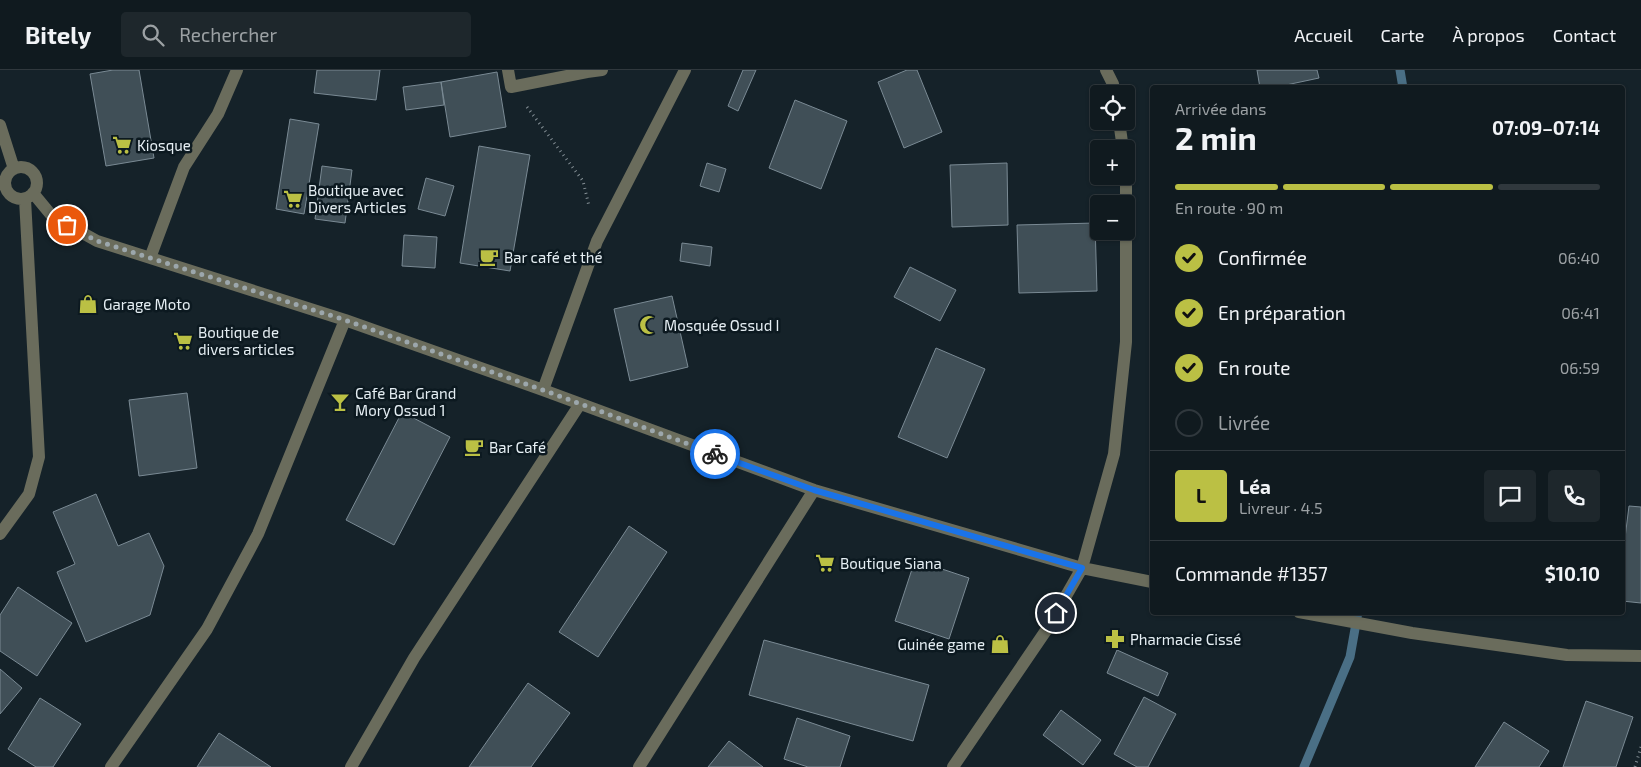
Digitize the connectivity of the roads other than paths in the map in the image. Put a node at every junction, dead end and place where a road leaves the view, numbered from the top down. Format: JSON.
{"nodes":[{"id":1,"x":237,"y":70,"type":"edge"},
{"id":2,"x":508,"y":70,"type":"edge"},
{"id":3,"x":602,"y":70,"type":"edge"},
{"id":4,"x":684,"y":70,"type":"edge"},
{"id":5,"x":1106,"y":70,"type":"edge"},
{"id":6,"x":1113,"y":85,"type":"edge"},
{"id":7,"x":0,"y":125,"type":"edge"},
{"id":8,"x":14,"y":169,"type":"junction"},
{"id":9,"x":1126,"y":185,"type":"edge"},
{"id":10,"x":3,"y":194,"type":"edge"},
{"id":11,"x":29,"y":196,"type":"junction"},
{"id":12,"x":150,"y":258,"type":"junction"},
{"id":13,"x":345,"y":320,"type":"junction"},
{"id":14,"x":543,"y":390,"type":"junction"},
{"id":15,"x":580,"y":404,"type":"junction"},
{"id":16,"x":814,"y":490,"type":"junction"},
{"id":17,"x":0,"y":534,"type":"edge"},
{"id":18,"x":1082,"y":568,"type":"junction"},
{"id":19,"x":1150,"y":582,"type":"edge"},
{"id":20,"x":1310,"y":615,"type":"edge"},
{"id":21,"x":1641,"y":656,"type":"edge"},
{"id":22,"x":111,"y":767,"type":"edge"},
{"id":23,"x":350,"y":767,"type":"edge"},
{"id":24,"x":639,"y":767,"type":"edge"},
{"id":25,"x":953,"y":767,"type":"edge"}],
"edges":[{"from":1,"to":12,"type":"street"},
{"from":2,"to":3,"type":"street"},
{"from":4,"to":14,"type":"street"},
{"from":5,"to":6,"type":"street"},
{"from":7,"to":8,"type":"street"},
{"from":8,"to":10,"type":"street"},
{"from":8,"to":11,"type":"street"},
{"from":9,"to":18,"type":"street"},
{"from":10,"to":11,"type":"street"},
{"from":11,"to":12,"type":"street"},
{"from":11,"to":17,"type":"street"},
{"from":12,"to":13,"type":"street"},
{"from":13,"to":14,"type":"street"},
{"from":13,"to":22,"type":"street"},
{"from":14,"to":15,"type":"street"},
{"from":15,"to":16,"type":"street"},
{"from":15,"to":23,"type":"street"},
{"from":16,"to":18,"type":"street"},
{"from":16,"to":24,"type":"street"},
{"from":18,"to":19,"type":"street"},
{"from":18,"to":25,"type":"street"},
{"from":20,"to":21,"type":"street"}]}
